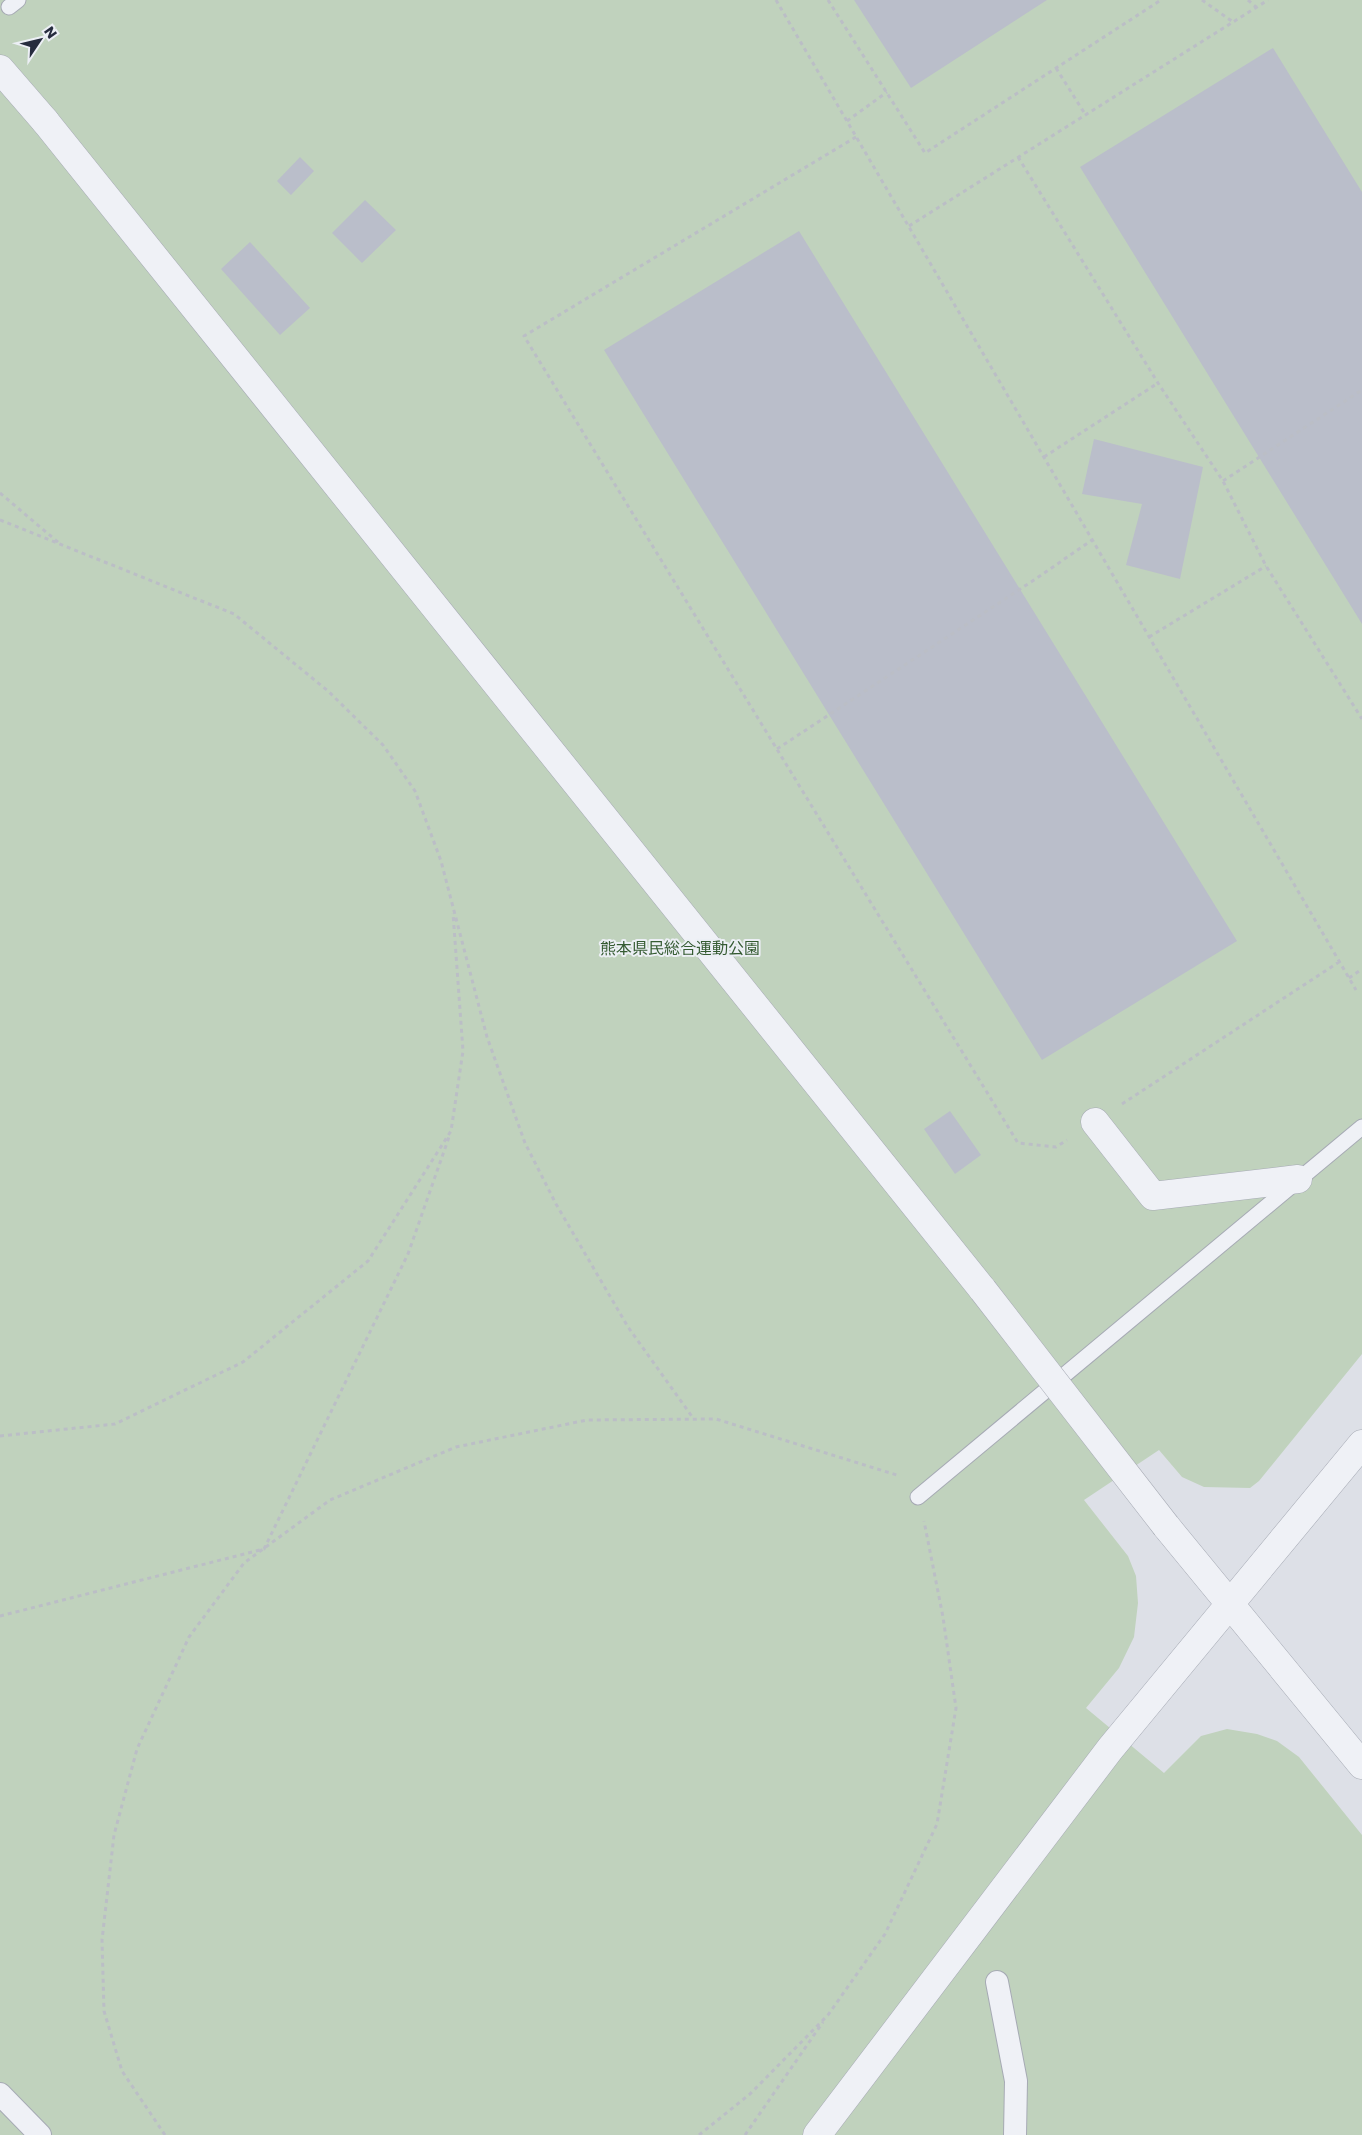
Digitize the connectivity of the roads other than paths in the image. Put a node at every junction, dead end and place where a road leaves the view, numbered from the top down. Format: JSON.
{"nodes":[{"id":1,"x":0,"y":69,"type":"edge"},
{"id":2,"x":1095,"y":1122,"type":"road end"},
{"id":3,"x":1362,"y":1127,"type":"edge"},
{"id":4,"x":1298,"y":1179,"type":"junction"},
{"id":5,"x":1362,"y":1444,"type":"edge"},
{"id":6,"x":918,"y":1497,"type":"road end"},
{"id":7,"x":1229,"y":1605,"type":"junction"},
{"id":8,"x":1362,"y":1765,"type":"edge"},
{"id":9,"x":997,"y":1982,"type":"dead end"},
{"id":10,"x":0,"y":2094,"type":"edge"},
{"id":11,"x":40,"y":2135,"type":"edge"},
{"id":12,"x":817,"y":2135,"type":"edge"},
{"id":13,"x":1015,"y":2135,"type":"edge"}],
"edges":[{"from":1,"to":7,"type":"street","bridge":true},
{"from":2,"to":4,"type":"street"},
{"from":3,"to":4,"type":"lane"},
{"from":4,"to":6,"type":"lane"},
{"from":5,"to":7,"type":"street"},
{"from":7,"to":8,"type":"street"},
{"from":7,"to":12,"type":"street"},
{"from":9,"to":13,"type":"street"},
{"from":10,"to":11,"type":"street"}]}
